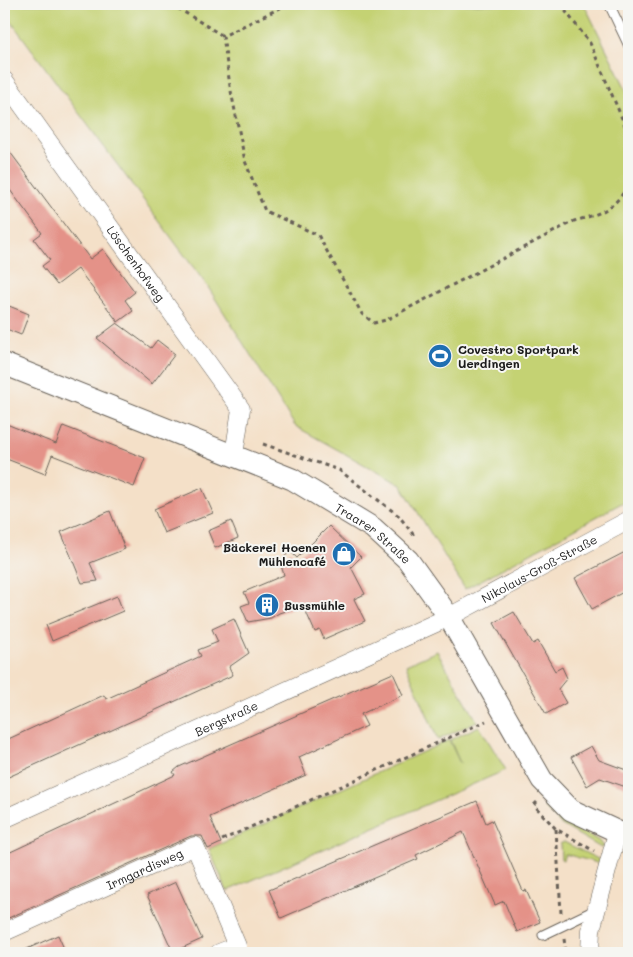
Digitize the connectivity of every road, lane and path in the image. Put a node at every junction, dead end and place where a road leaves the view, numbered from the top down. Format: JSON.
{"nodes":[{"id":1,"x":171,"y":4,"type":"edge"},
{"id":2,"x":288,"y":4,"type":"edge"},
{"id":3,"x":560,"y":4,"type":"edge"},
{"id":4,"x":609,"y":4,"type":"edge"},
{"id":5,"x":223,"y":36,"type":"junction"},
{"id":6,"x":629,"y":46,"type":"edge"},
{"id":7,"x":4,"y":80,"type":"edge"},
{"id":8,"x":629,"y":135,"type":"edge"},
{"id":9,"x":629,"y":183,"type":"edge"},
{"id":10,"x":4,"y":364,"type":"edge"},
{"id":11,"x":234,"y":455,"type":"junction"},
{"id":12,"x":629,"y":520,"type":"edge"},
{"id":13,"x":449,"y":617,"type":"junction"},
{"id":14,"x":503,"y":713,"type":"junction"},
{"id":15,"x":4,"y":819,"type":"edge"},
{"id":16,"x":556,"y":829,"type":"dead end"},
{"id":17,"x":623,"y":835,"type":"edge"},
{"id":18,"x":222,"y":840,"type":"dead end"},
{"id":19,"x":559,"y":875,"type":"junction"},
{"id":20,"x":565,"y":875,"type":"dead end"},
{"id":21,"x":595,"y":913,"type":"junction"},
{"id":22,"x":562,"y":926,"type":"junction"},
{"id":23,"x":4,"y":932,"type":"edge"},
{"id":24,"x":543,"y":935,"type":"dead end"},
{"id":25,"x":219,"y":953,"type":"edge"},
{"id":26,"x":566,"y":953,"type":"edge"},
{"id":27,"x":590,"y":953,"type":"edge"}],
"edges":[{"from":1,"to":5,"type":"path"},
{"from":2,"to":5,"type":"path"},
{"from":3,"to":8,"type":"path"},
{"from":4,"to":6,"type":"lane"},
{"from":5,"to":9,"type":"path"},
{"from":7,"to":11,"type":"street","name":"Löschenhofweg"},
{"from":10,"to":11,"type":"street","name":"Traarer Straße"},
{"from":11,"to":13,"type":"street","name":"Traarer Straße"},
{"from":12,"to":13,"type":"street","name":"Nikolaus-Groß-Straße"},
{"from":13,"to":14,"type":"street","name":"Traarer Straße"},
{"from":13,"to":15,"type":"street","name":"Bergstraße"},
{"from":14,"to":17,"type":"street","name":"Traarer Straße"},
{"from":14,"to":18,"type":"path"},
{"from":16,"to":19,"type":"path"},
{"from":17,"to":21,"type":"street"},
{"from":19,"to":20,"type":"path"},
{"from":19,"to":22,"type":"path"},
{"from":21,"to":22,"type":"lane"},
{"from":21,"to":27,"type":"street"},
{"from":22,"to":24,"type":"lane"},
{"from":22,"to":26,"type":"path"},
{"from":23,"to":25,"type":"street","name":"Irmgardisweg"}]}
